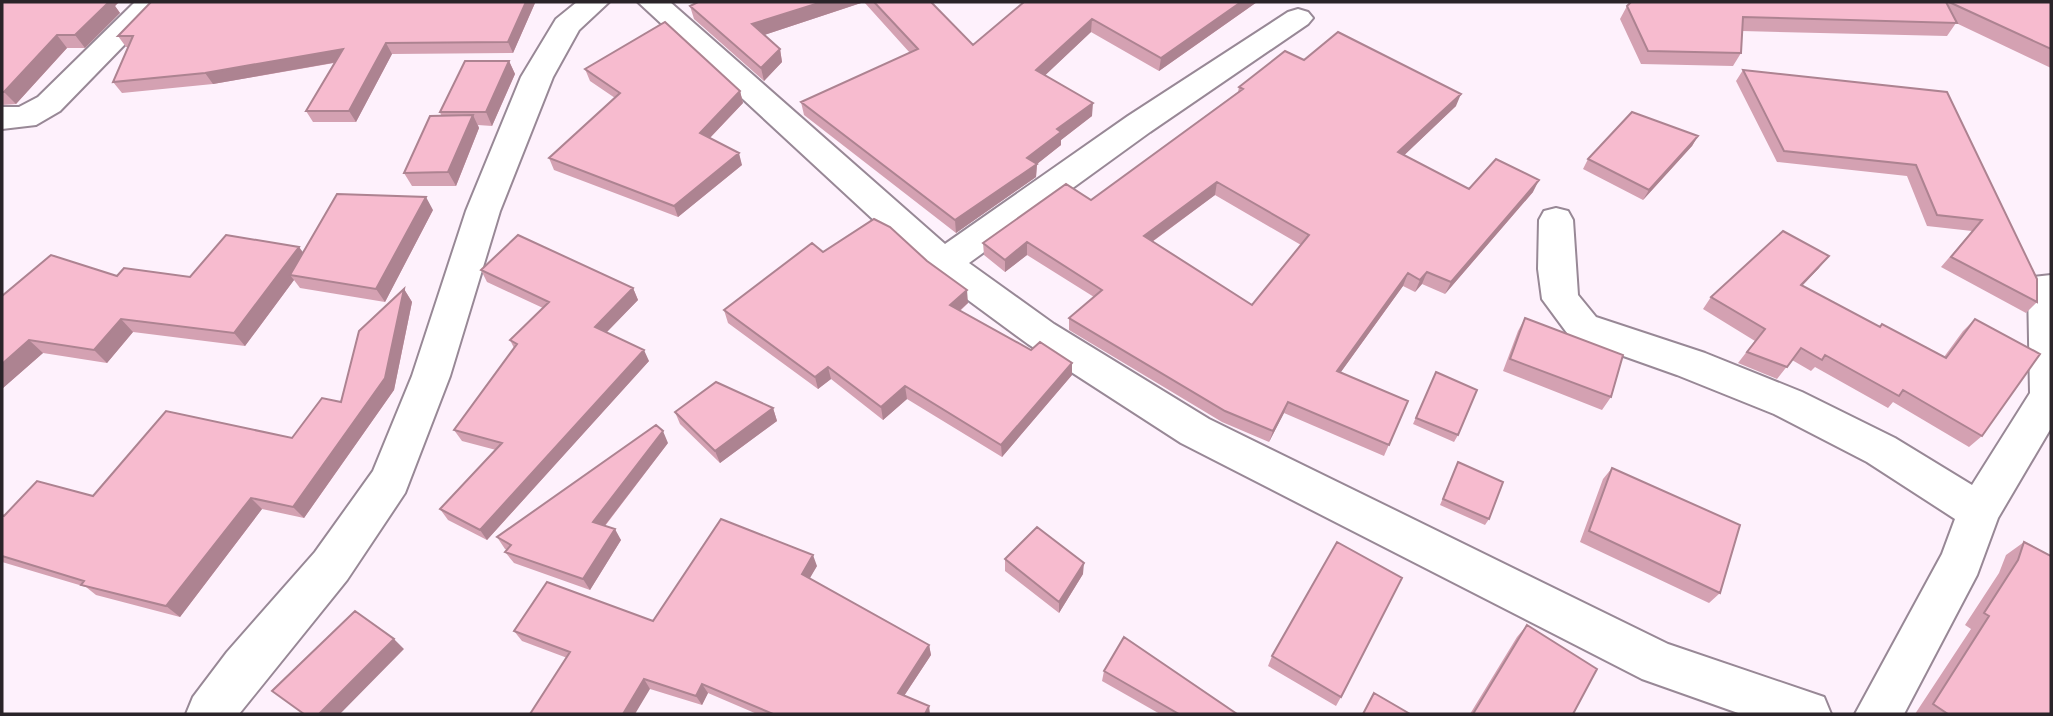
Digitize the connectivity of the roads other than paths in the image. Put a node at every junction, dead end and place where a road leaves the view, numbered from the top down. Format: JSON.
{"nodes":[{"id":1,"x":151,"y":2,"type":"edge"},
{"id":2,"x":594,"y":2,"type":"edge"},
{"id":3,"x":653,"y":2,"type":"edge"},
{"id":4,"x":1298,"y":18,"type":"dead end"},
{"id":5,"x":2,"y":118,"type":"edge"},
{"id":6,"x":1556,"y":220,"type":"dead end"},
{"id":7,"x":943,"y":263,"type":"junction"},
{"id":8,"x":2046,"y":287,"type":"dead end"},
{"id":9,"x":2051,"y":395,"type":"edge"},
{"id":10,"x":1979,"y":512,"type":"junction"},
{"id":11,"x":210,"y":714,"type":"edge"},
{"id":12,"x":1807,"y":714,"type":"edge"},
{"id":13,"x":1879,"y":714,"type":"edge"}],
"edges":[{"from":1,"to":5,"type":"street"},
{"from":2,"to":11,"type":"street"},
{"from":3,"to":7,"type":"street"},
{"from":4,"to":7,"type":"street"},
{"from":6,"to":10,"type":"street"},
{"from":7,"to":12,"type":"street"},
{"from":8,"to":9,"type":"street"},
{"from":9,"to":10,"type":"street"},
{"from":10,"to":13,"type":"street"}]}
